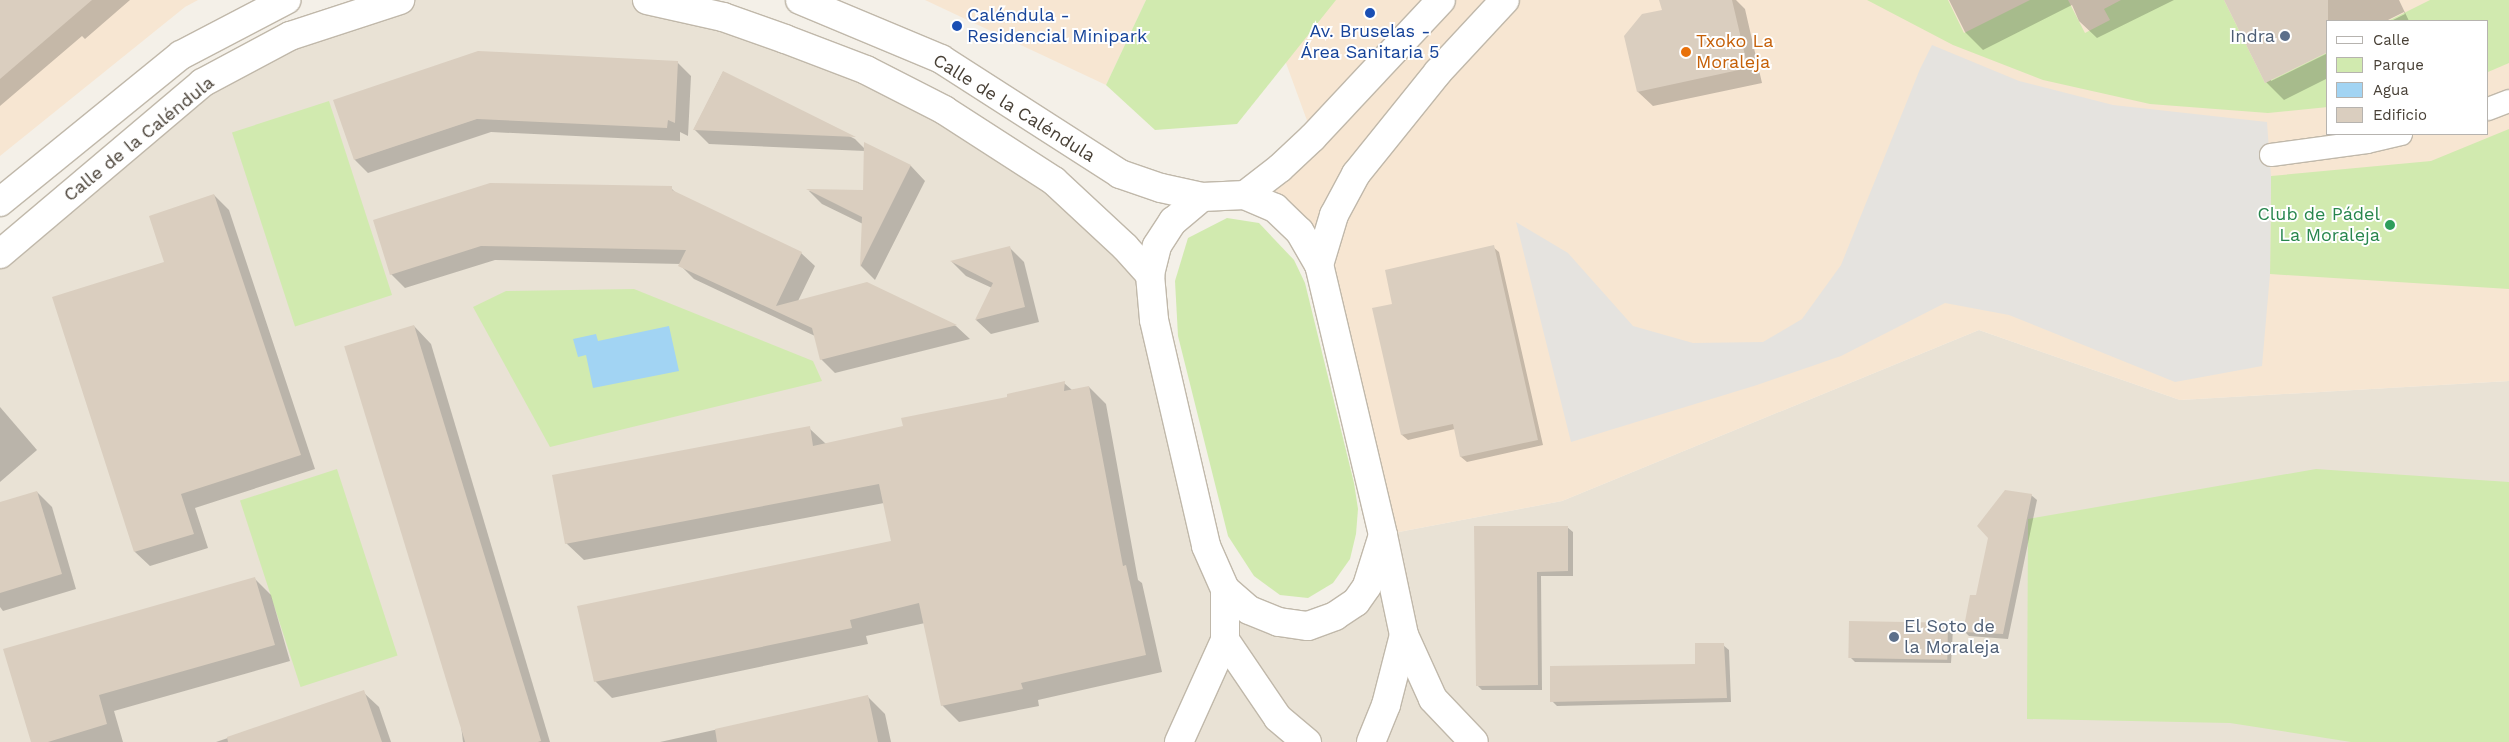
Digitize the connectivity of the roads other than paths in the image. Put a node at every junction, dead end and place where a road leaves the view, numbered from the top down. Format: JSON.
{"nodes":[{"id":1,"x":286,"y":0,"type":"edge"},
{"id":2,"x":400,"y":0,"type":"edge"},
{"id":3,"x":647,"y":0,"type":"edge"},
{"id":4,"x":800,"y":0,"type":"edge"},
{"id":5,"x":1441,"y":0,"type":"edge"},
{"id":6,"x":1505,"y":0,"type":"edge"},
{"id":7,"x":2509,"y":101,"type":"edge"},
{"id":8,"x":2489,"y":109,"type":"edge"},
{"id":9,"x":2397,"y":135,"type":"edge"},
{"id":10,"x":2270,"y":155,"type":"dead end"},
{"id":11,"x":1245,"y":195,"type":"junction"},
{"id":12,"x":1202,"y":196,"type":"junction"},
{"id":13,"x":0,"y":202,"type":"edge"},
{"id":14,"x":0,"y":254,"type":"edge"},
{"id":15,"x":1319,"y":265,"type":"junction"},
{"id":16,"x":1150,"y":275,"type":"junction"},
{"id":17,"x":1383,"y":535,"type":"junction"},
{"id":18,"x":1226,"y":589,"type":"junction"},
{"id":19,"x":1404,"y":635,"type":"junction"},
{"id":20,"x":1225,"y":640,"type":"junction"},
{"id":21,"x":1179,"y":742,"type":"edge"},
{"id":22,"x":1307,"y":742,"type":"edge"},
{"id":23,"x":1371,"y":742,"type":"edge"},
{"id":24,"x":1474,"y":742,"type":"edge"}],
"edges":[{"from":1,"to":13,"type":"street","name":"Calle de la Caléndula"},
{"from":2,"to":14,"type":"street","name":"Calle de la Caléndula"},
{"from":3,"to":16,"type":"street"},
{"from":4,"to":12,"type":"street","name":"Calle de la Caléndula"},
{"from":5,"to":11,"type":"street"},
{"from":6,"to":15,"type":"street"},
{"from":7,"to":8,"type":"street"},
{"from":9,"to":10,"type":"street"},
{"from":11,"to":12,"type":"street","name":"Calle de la Caléndula"},
{"from":11,"to":15,"type":"street"},
{"from":12,"to":16,"type":"street"},
{"from":15,"to":17,"type":"street"},
{"from":16,"to":18,"type":"street"},
{"from":17,"to":18,"type":"street"},
{"from":17,"to":19,"type":"street"},
{"from":18,"to":20,"type":"street"},
{"from":19,"to":23,"type":"street"},
{"from":19,"to":24,"type":"street"},
{"from":20,"to":21,"type":"street"},
{"from":20,"to":22,"type":"street"}]}
